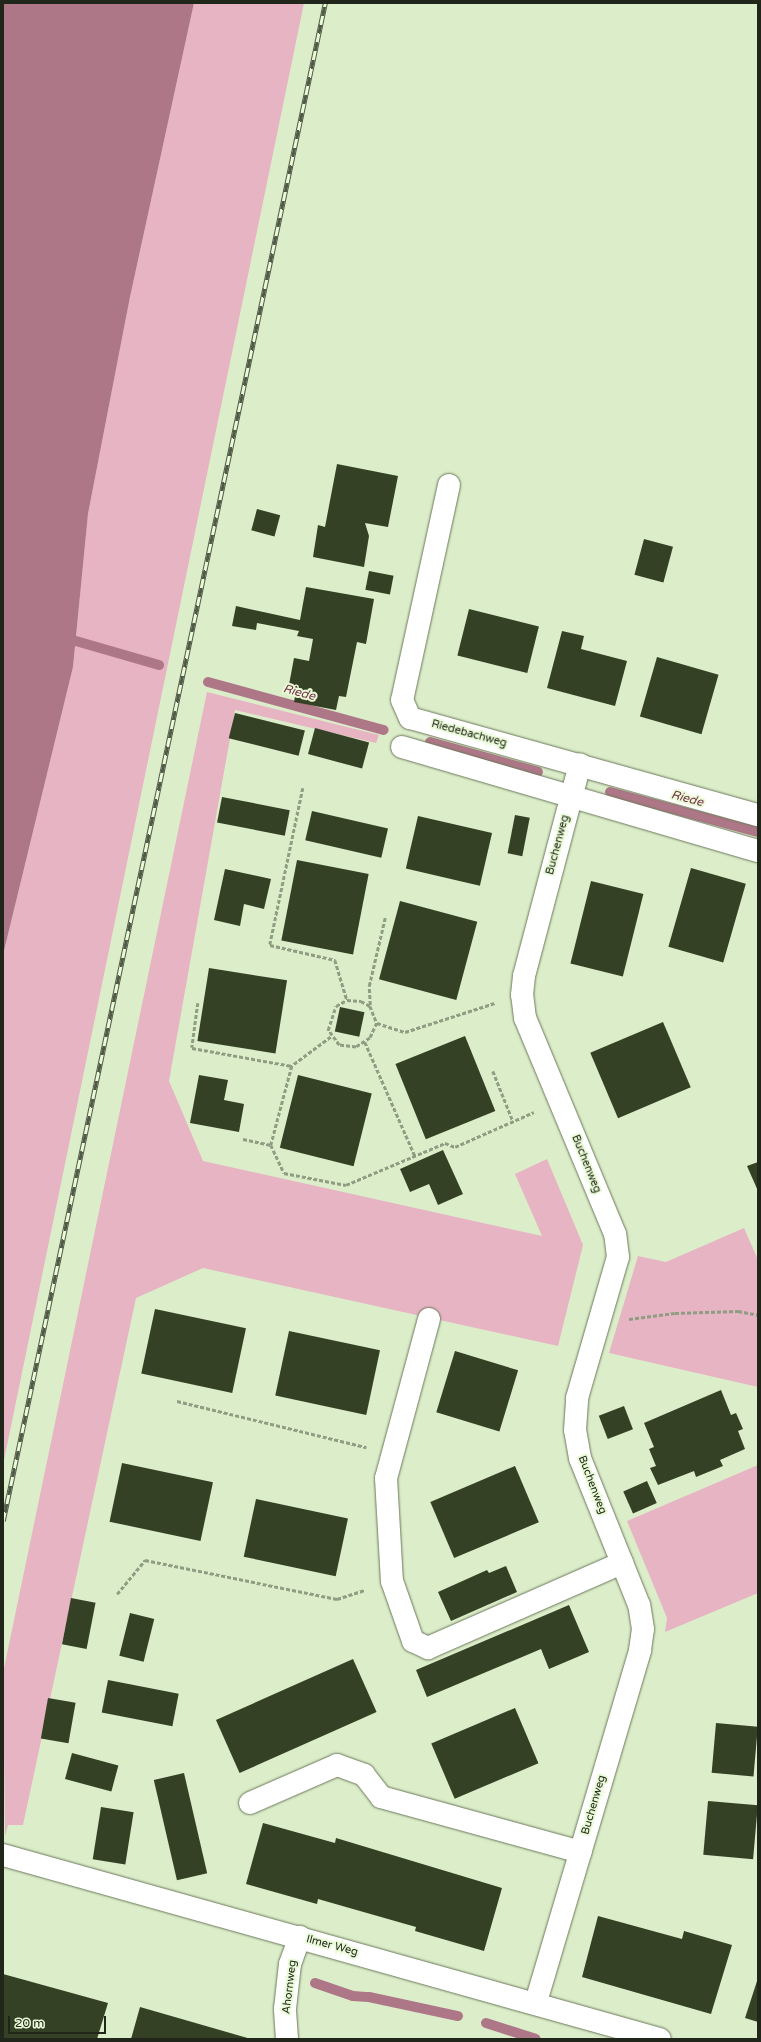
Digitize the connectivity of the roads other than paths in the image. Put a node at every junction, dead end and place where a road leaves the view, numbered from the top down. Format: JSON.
{"nodes":[{"id":1,"x":449,"y":485,"type":"dead end"},
{"id":2,"x":402,"y":747,"type":"dead end"},
{"id":3,"x":580,"y":764,"type":"junction"},
{"id":4,"x":571,"y":798,"type":"junction"},
{"id":5,"x":758,"y":815,"type":"edge"},
{"id":6,"x":758,"y":851,"type":"edge"},
{"id":7,"x":429,"y":1319,"type":"dead end"},
{"id":8,"x":622,"y":1563,"type":"junction"},
{"id":9,"x":250,"y":1803,"type":"dead end"},
{"id":10,"x":581,"y":1852,"type":"junction"},
{"id":11,"x":3,"y":1855,"type":"edge"},
{"id":12,"x":300,"y":1937,"type":"junction"},
{"id":13,"x":536,"y":2002,"type":"junction"},
{"id":14,"x":287,"y":2039,"type":"edge"},
{"id":15,"x":660,"y":2039,"type":"edge"}],
"edges":[{"from":1,"to":3,"type":"street","name":"Riedebachweg"},
{"from":2,"to":4,"type":"street"},
{"from":3,"to":4,"type":"street","name":"Buchenweg"},
{"from":3,"to":5,"type":"street","name":"Riedebachweg"},
{"from":4,"to":6,"type":"street"},
{"from":4,"to":8,"type":"street","name":"Buchenweg"},
{"from":7,"to":8,"type":"street"},
{"from":8,"to":10,"type":"street","name":"Buchenweg"},
{"from":9,"to":10,"type":"street"},
{"from":10,"to":13,"type":"street","name":"Buchenweg"},
{"from":11,"to":12,"type":"street","name":"Ilmer Weg"},
{"from":12,"to":13,"type":"street","name":"Ilmer Weg"},
{"from":12,"to":14,"type":"street","name":"Ahornweg"},
{"from":13,"to":15,"type":"street","name":"Ilmer Weg"}]}
